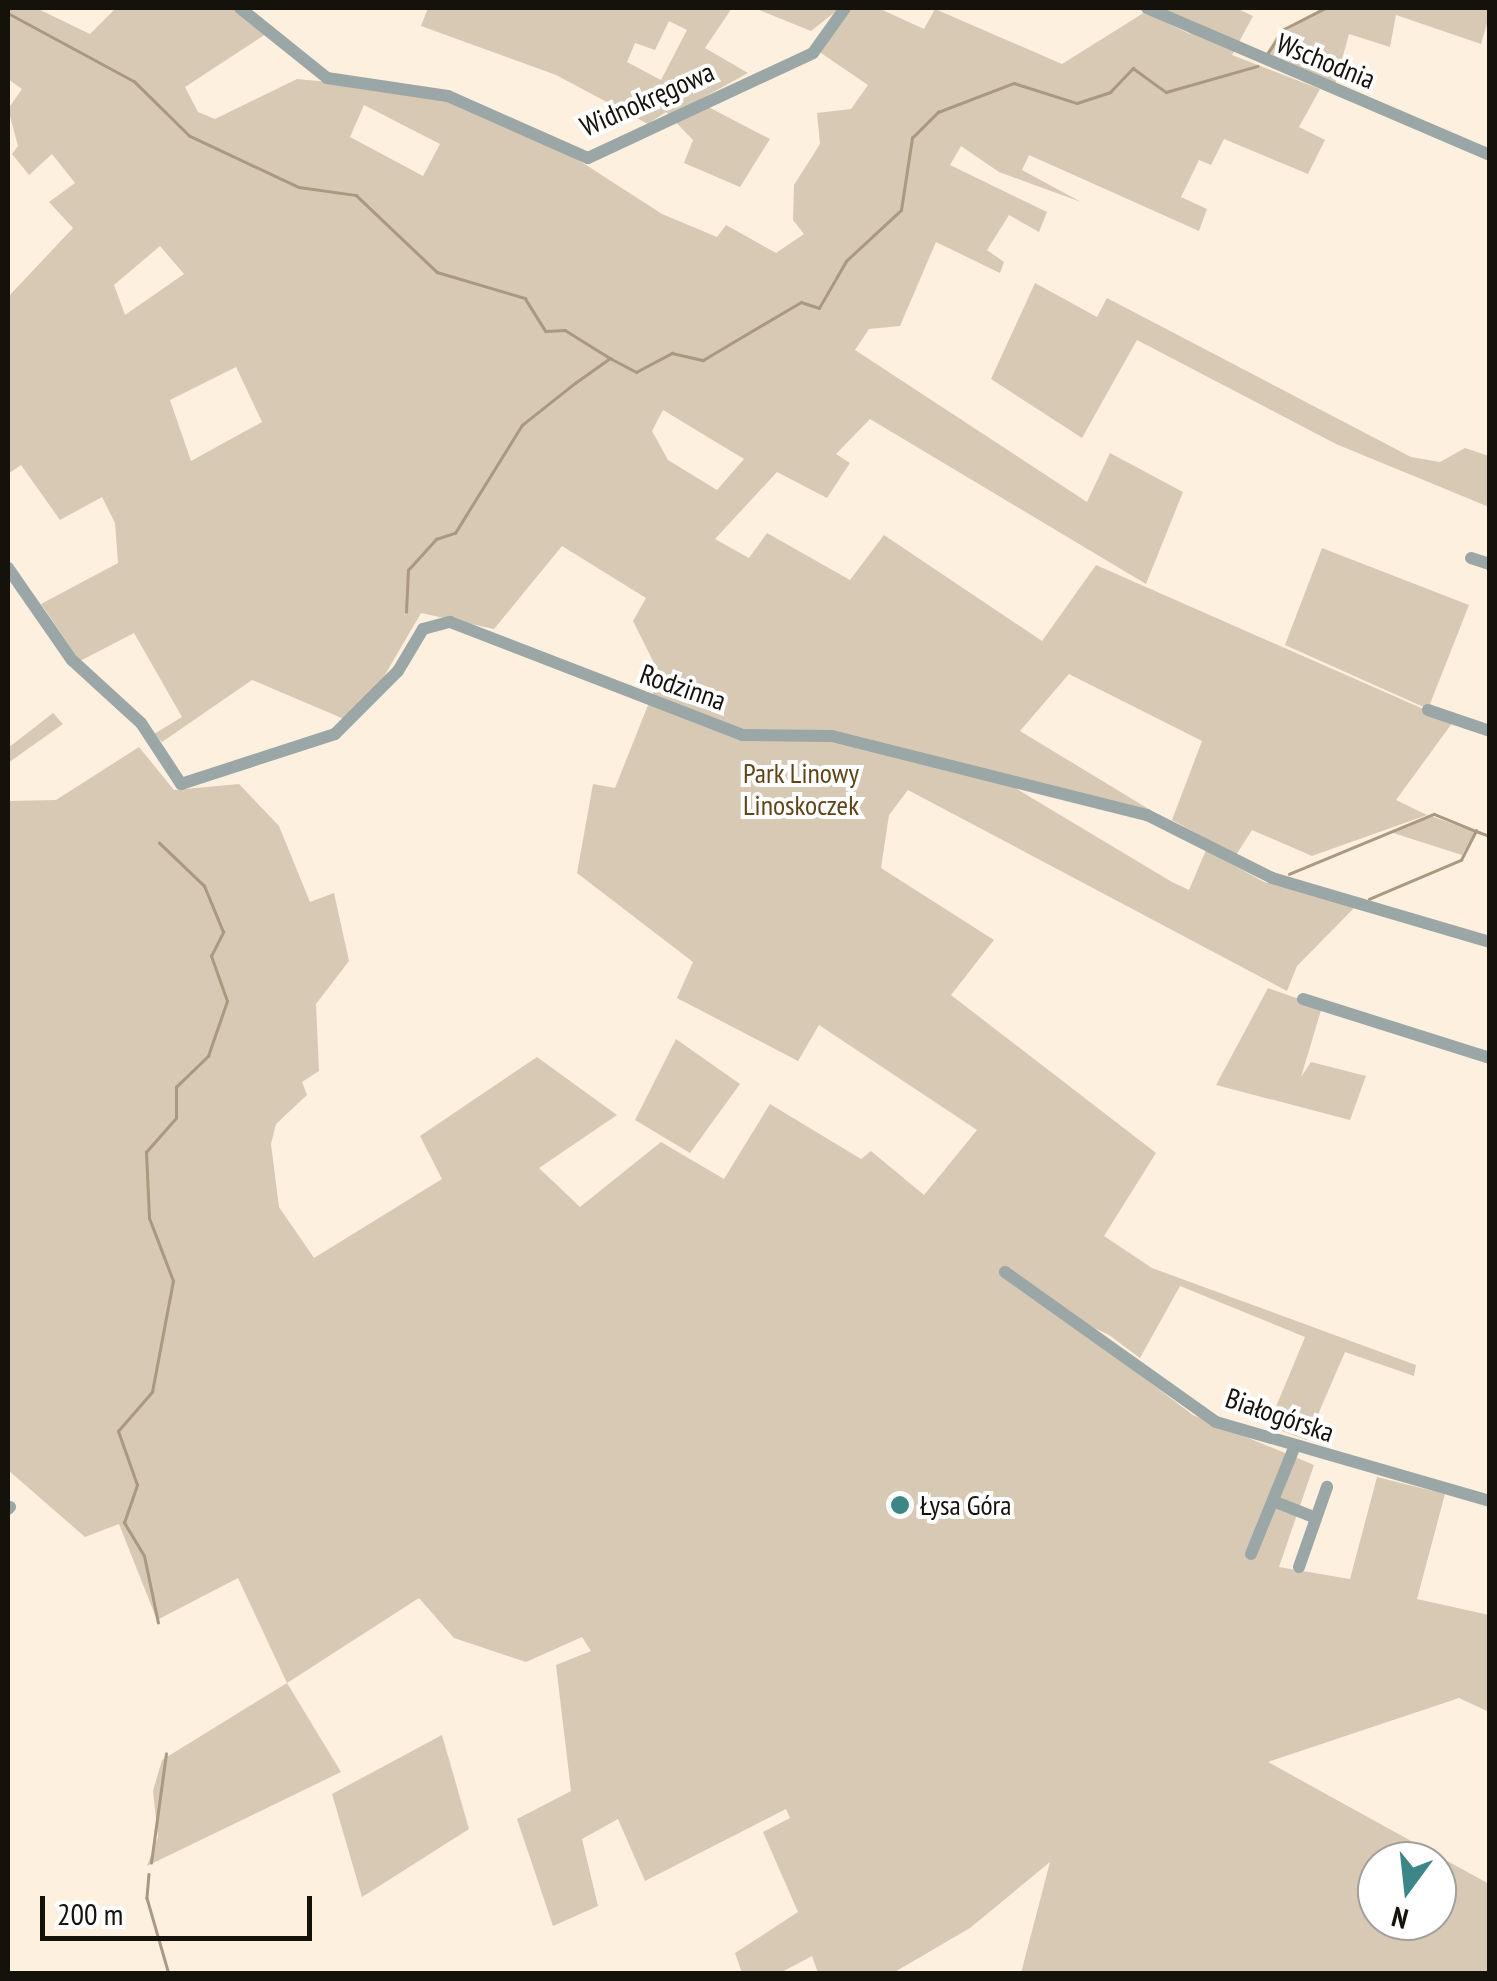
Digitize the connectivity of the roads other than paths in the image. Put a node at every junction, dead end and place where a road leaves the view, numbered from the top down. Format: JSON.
{"nodes":[{"id":1,"x":240,"y":8,"type":"edge"},
{"id":2,"x":845,"y":8,"type":"edge"},
{"id":3,"x":1148,"y":8,"type":"edge"},
{"id":4,"x":1490,"y":155,"type":"edge"},
{"id":5,"x":1471,"y":558,"type":"dead end"},
{"id":6,"x":1490,"y":564,"type":"edge"},
{"id":7,"x":8,"y":568,"type":"edge"},
{"id":8,"x":1428,"y":710,"type":"dead end"},
{"id":9,"x":1490,"y":730,"type":"edge"},
{"id":10,"x":1490,"y":942,"type":"edge"},
{"id":11,"x":1303,"y":999,"type":"dead end"},
{"id":12,"x":1490,"y":1058,"type":"edge"},
{"id":13,"x":1005,"y":1272,"type":"dead end"},
{"id":14,"x":1294,"y":1448,"type":"junction"},
{"id":15,"x":1327,"y":1487,"type":"dead end"},
{"id":16,"x":1272,"y":1500,"type":"junction"},
{"id":17,"x":1490,"y":1501,"type":"edge"},
{"id":18,"x":1316,"y":1518,"type":"junction"},
{"id":19,"x":1251,"y":1554,"type":"dead end"},
{"id":20,"x":1299,"y":1567,"type":"dead end"}],
"edges":[{"from":1,"to":2,"type":"street","name":"Widnokręgowa"},
{"from":3,"to":4,"type":"street","name":"Wschodnia"},
{"from":5,"to":6,"type":"street"},
{"from":7,"to":10,"type":"street","name":"Rodzinna"},
{"from":8,"to":9,"type":"street"},
{"from":11,"to":12,"type":"street"},
{"from":13,"to":14,"type":"street","name":"Białogórska"},
{"from":14,"to":16,"type":"street"},
{"from":14,"to":17,"type":"street","name":"Białogórska"},
{"from":15,"to":18,"type":"street"},
{"from":16,"to":18,"type":"street"},
{"from":16,"to":19,"type":"street"},
{"from":18,"to":20,"type":"street"}]}
